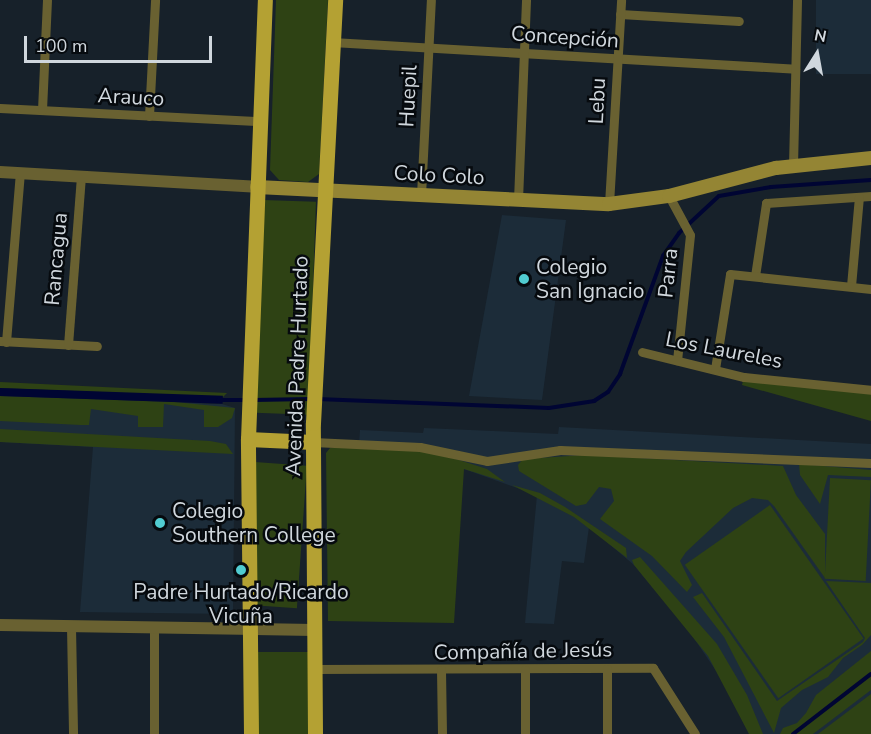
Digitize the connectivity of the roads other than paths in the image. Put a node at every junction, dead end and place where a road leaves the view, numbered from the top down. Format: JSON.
{"nodes":[{"id":1,"x":47,"y":0,"type":"edge"},
{"id":2,"x":155,"y":0,"type":"edge"},
{"id":3,"x":264,"y":0,"type":"edge"},
{"id":4,"x":335,"y":0,"type":"edge"},
{"id":5,"x":431,"y":0,"type":"edge"},
{"id":6,"x":526,"y":0,"type":"edge"},
{"id":7,"x":621,"y":0,"type":"edge"},
{"id":8,"x":797,"y":0,"type":"edge"},
{"id":9,"x":620,"y":14,"type":"junction"},
{"id":10,"x":739,"y":21,"type":"dead end"},
{"id":11,"x":332,"y":42,"type":"junction"},
{"id":12,"x":428,"y":46,"type":"junction"},
{"id":13,"x":524,"y":52,"type":"junction"},
{"id":14,"x":618,"y":59,"type":"junction"},
{"id":15,"x":795,"y":69,"type":"junction"},
{"id":16,"x":0,"y":108,"type":"edge"},
{"id":17,"x":42,"y":110,"type":"junction"},
{"id":18,"x":148,"y":116,"type":"junction"},
{"id":19,"x":260,"y":121,"type":"junction"},
{"id":20,"x":871,"y":158,"type":"edge"},
{"id":21,"x":793,"y":165,"type":"junction"},
{"id":22,"x":0,"y":172,"type":"edge"},
{"id":23,"x":20,"y":173,"type":"junction"},
{"id":24,"x":81,"y":177,"type":"junction"},
{"id":25,"x":257,"y":187,"type":"junction"},
{"id":26,"x":326,"y":190,"type":"junction"},
{"id":27,"x":421,"y":195,"type":"junction"},
{"id":28,"x":669,"y":196,"type":"junction"},
{"id":29,"x":871,"y":196,"type":"edge"},
{"id":30,"x":859,"y":197,"type":"junction"},
{"id":31,"x":518,"y":200,"type":"junction"},
{"id":32,"x":609,"y":204,"type":"junction"},
{"id":33,"x":754,"y":276,"type":"junction"},
{"id":34,"x":852,"y":286,"type":"junction"},
{"id":35,"x":871,"y":289,"type":"edge"},
{"id":36,"x":3,"y":341,"type":"edge"},
{"id":37,"x":68,"y":345,"type":"junction"},
{"id":38,"x":97,"y":346,"type":"dead end"},
{"id":39,"x":642,"y":351,"type":"dead end"},
{"id":40,"x":678,"y":360,"type":"junction"},
{"id":41,"x":715,"y":369,"type":"junction"},
{"id":42,"x":871,"y":390,"type":"edge"},
{"id":43,"x":248,"y":439,"type":"junction"},
{"id":44,"x":313,"y":442,"type":"junction"},
{"id":45,"x":871,"y":463,"type":"edge"},
{"id":46,"x":0,"y":626,"type":"edge"},
{"id":47,"x":71,"y":627,"type":"junction"},
{"id":48,"x":154,"y":628,"type":"junction"},
{"id":49,"x":251,"y":630,"type":"junction"},
{"id":50,"x":314,"y":630,"type":"junction"},
{"id":51,"x":314,"y":669,"type":"junction"},
{"id":52,"x":525,"y":669,"type":"junction"},
{"id":53,"x":607,"y":669,"type":"junction"},
{"id":54,"x":441,"y":670,"type":"junction"},
{"id":55,"x":73,"y":734,"type":"edge"},
{"id":56,"x":154,"y":734,"type":"edge"},
{"id":57,"x":252,"y":734,"type":"edge"},
{"id":58,"x":315,"y":734,"type":"edge"},
{"id":59,"x":442,"y":734,"type":"edge"},
{"id":60,"x":525,"y":734,"type":"edge"},
{"id":61,"x":607,"y":734,"type":"edge"},
{"id":62,"x":695,"y":734,"type":"edge"}],
"edges":[{"from":1,"to":17,"type":"street"},
{"from":2,"to":18,"type":"street"},
{"from":3,"to":19,"type":"main road"},
{"from":4,"to":11,"type":"main road","name":"Avenida Padre Hurtado"},
{"from":5,"to":12,"type":"street","name":"Huepil"},
{"from":6,"to":13,"type":"street"},
{"from":7,"to":9,"type":"street","name":"Lebu"},
{"from":8,"to":15,"type":"street"},
{"from":9,"to":10,"type":"street"},
{"from":9,"to":14,"type":"street","name":"Lebu"},
{"from":11,"to":12,"type":"street","name":"Concepción"},
{"from":11,"to":26,"type":"main road","name":"Avenida Padre Hurtado"},
{"from":12,"to":13,"type":"street","name":"Concepción"},
{"from":12,"to":27,"type":"street","name":"Huepil"},
{"from":13,"to":14,"type":"street","name":"Concepción"},
{"from":13,"to":31,"type":"street"},
{"from":14,"to":15,"type":"street","name":"Concepción"},
{"from":14,"to":32,"type":"street","name":"Lebu"},
{"from":15,"to":21,"type":"street"},
{"from":16,"to":17,"type":"street","name":"Arauco"},
{"from":17,"to":18,"type":"street","name":"Arauco"},
{"from":18,"to":19,"type":"street","name":"Arauco"},
{"from":19,"to":25,"type":"main road"},
{"from":20,"to":21,"type":"main road","name":"Colo Colo"},
{"from":21,"to":28,"type":"main road","name":"Colo Colo"},
{"from":22,"to":23,"type":"street","name":"Colo Colo"},
{"from":23,"to":24,"type":"street","name":"Colo Colo"},
{"from":23,"to":36,"type":"street"},
{"from":24,"to":25,"type":"street","name":"Colo Colo"},
{"from":24,"to":37,"type":"street","name":"Rancagua"},
{"from":25,"to":26,"type":"main road","name":"Colo Colo"},
{"from":25,"to":43,"type":"main road"},
{"from":26,"to":27,"type":"main road","name":"Colo Colo"},
{"from":26,"to":44,"type":"main road","name":"Avenida Padre Hurtado"},
{"from":27,"to":31,"type":"main road","name":"Colo Colo"},
{"from":28,"to":32,"type":"main road","name":"Colo Colo"},
{"from":28,"to":40,"type":"street","name":"Parra"},
{"from":29,"to":30,"type":"street"},
{"from":30,"to":33,"type":"street"},
{"from":30,"to":34,"type":"street"},
{"from":31,"to":32,"type":"main road","name":"Colo Colo"},
{"from":33,"to":34,"type":"street"},
{"from":33,"to":41,"type":"street"},
{"from":34,"to":35,"type":"street"},
{"from":36,"to":37,"type":"street"},
{"from":37,"to":38,"type":"street"},
{"from":39,"to":40,"type":"street","name":"Los Laureles"},
{"from":40,"to":41,"type":"street","name":"Los Laureles"},
{"from":41,"to":42,"type":"street","name":"Los Laureles"},
{"from":43,"to":44,"type":"main road"},
{"from":43,"to":49,"type":"main road"},
{"from":44,"to":45,"type":"street"},
{"from":44,"to":50,"type":"main road","name":"Avenida Padre Hurtado"},
{"from":46,"to":47,"type":"street"},
{"from":47,"to":48,"type":"street"},
{"from":47,"to":55,"type":"street"},
{"from":48,"to":49,"type":"street"},
{"from":48,"to":56,"type":"street"},
{"from":49,"to":50,"type":"street"},
{"from":49,"to":57,"type":"main road"},
{"from":50,"to":51,"type":"main road","name":"Avenida Padre Hurtado"},
{"from":51,"to":54,"type":"street","name":"Compañía de Jesús"},
{"from":51,"to":58,"type":"main road","name":"Avenida Padre Hurtado"},
{"from":52,"to":53,"type":"street","name":"Compañía de Jesús"},
{"from":52,"to":54,"type":"street","name":"Compañía de Jesús"},
{"from":52,"to":60,"type":"street"},
{"from":53,"to":61,"type":"street"},
{"from":53,"to":62,"type":"street","name":"Compañía de Jesús"},
{"from":54,"to":59,"type":"street"}]}
